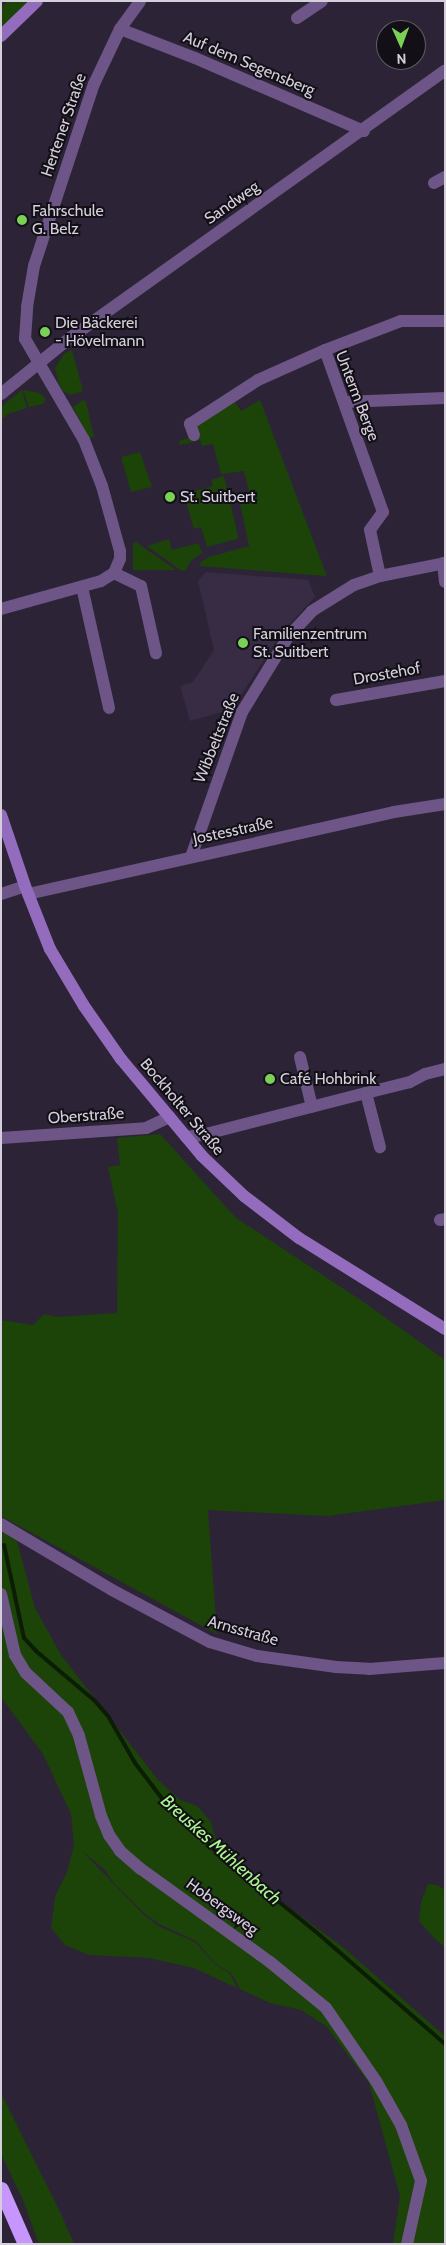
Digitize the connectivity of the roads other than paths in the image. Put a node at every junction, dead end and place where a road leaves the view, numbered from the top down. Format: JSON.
{"nodes":[{"id":1,"x":37,"y":1,"type":"edge"},
{"id":2,"x":140,"y":1,"type":"edge"},
{"id":3,"x":322,"y":1,"type":"edge"},
{"id":4,"x":297,"y":18,"type":"dead end"},
{"id":5,"x":120,"y":29,"type":"junction"},
{"id":6,"x":1,"y":36,"type":"edge"},
{"id":7,"x":445,"y":71,"type":"edge"},
{"id":8,"x":364,"y":131,"type":"junction"},
{"id":9,"x":445,"y":321,"type":"edge"},
{"id":10,"x":326,"y":350,"type":"junction"},
{"id":11,"x":39,"y":364,"type":"junction"},
{"id":12,"x":1,"y":394,"type":"edge"},
{"id":13,"x":445,"y":398,"type":"edge"},
{"id":14,"x":344,"y":402,"type":"junction"},
{"id":15,"x":194,"y":435,"type":"dead end"},
{"id":16,"x":444,"y":563,"type":"edge"},
{"id":17,"x":114,"y":572,"type":"junction"},
{"id":18,"x":380,"y":576,"type":"junction"},
{"id":19,"x":445,"y":582,"type":"edge"},
{"id":20,"x":82,"y":586,"type":"junction"},
{"id":21,"x":1,"y":609,"type":"edge"},
{"id":22,"x":156,"y":653,"type":"dead end"},
{"id":23,"x":445,"y":681,"type":"edge"},
{"id":24,"x":336,"y":700,"type":"dead end"},
{"id":25,"x":109,"y":708,"type":"dead end"},
{"id":26,"x":445,"y":804,"type":"edge"},
{"id":27,"x":1,"y":815,"type":"edge"},
{"id":28,"x":191,"y":857,"type":"junction"},
{"id":29,"x":26,"y":890,"type":"junction"},
{"id":30,"x":1,"y":894,"type":"edge"},
{"id":31,"x":300,"y":1057,"type":"dead end"},
{"id":32,"x":445,"y":1069,"type":"edge"},
{"id":33,"x":366,"y":1093,"type":"junction"},
{"id":34,"x":312,"y":1107,"type":"junction"},
{"id":35,"x":170,"y":1117,"type":"junction"},
{"id":36,"x":186,"y":1137,"type":"junction"},
{"id":37,"x":1,"y":1138,"type":"edge"},
{"id":38,"x":380,"y":1147,"type":"dead end"},
{"id":39,"x":445,"y":1329,"type":"edge"},
{"id":40,"x":1,"y":1524,"type":"edge"},
{"id":41,"x":1,"y":1594,"type":"edge"},
{"id":42,"x":445,"y":1664,"type":"edge"},
{"id":43,"x":1,"y":2190,"type":"edge"},
{"id":44,"x":25,"y":2244,"type":"edge"},
{"id":45,"x":407,"y":2244,"type":"edge"}],
"edges":[{"from":1,"to":6,"type":"street"},
{"from":2,"to":5,"type":"street","name":"Hertener Straße"},
{"from":3,"to":4,"type":"street"},
{"from":5,"to":8,"type":"street","name":"Auf dem Segensberg"},
{"from":5,"to":11,"type":"street","name":"Hertener Straße"},
{"from":7,"to":8,"type":"street","name":"Sandweg"},
{"from":8,"to":11,"type":"street","name":"Sandweg"},
{"from":9,"to":10,"type":"street"},
{"from":10,"to":14,"type":"street","name":"Unterm Berge"},
{"from":10,"to":15,"type":"street","name":"Unterm Berge"},
{"from":11,"to":12,"type":"street"},
{"from":11,"to":17,"type":"street","name":"Hertener Straße"},
{"from":13,"to":14,"type":"street"},
{"from":14,"to":18,"type":"street","name":"Unterm Berge"},
{"from":16,"to":18,"type":"street","name":"Wibbeltstraße"},
{"from":16,"to":19,"type":"street"},
{"from":17,"to":20,"type":"street"},
{"from":17,"to":22,"type":"street"},
{"from":18,"to":28,"type":"street","name":"Wibbeltstraße"},
{"from":20,"to":21,"type":"street"},
{"from":20,"to":25,"type":"street"},
{"from":23,"to":24,"type":"street","name":"Drostehof"},
{"from":26,"to":28,"type":"street","name":"Jostesstraße"},
{"from":27,"to":29,"type":"street","name":"Bockholter Straße"},
{"from":28,"to":29,"type":"street","name":"Jostesstraße"},
{"from":29,"to":30,"type":"street","name":"Jostesstraße"},
{"from":29,"to":35,"type":"street","name":"Bockholter Straße"},
{"from":31,"to":34,"type":"street"},
{"from":32,"to":33,"type":"street"},
{"from":33,"to":34,"type":"street"},
{"from":33,"to":38,"type":"street"},
{"from":34,"to":36,"type":"street"},
{"from":35,"to":36,"type":"street","name":"Bockholter Straße"},
{"from":35,"to":37,"type":"street","name":"Oberstraße"},
{"from":36,"to":39,"type":"street","name":"Bockholter Straße"},
{"from":40,"to":42,"type":"street","name":"Arnsstraße"},
{"from":41,"to":45,"type":"street","name":"Hobergsweg"},
{"from":43,"to":44,"type":"highway"}]}
